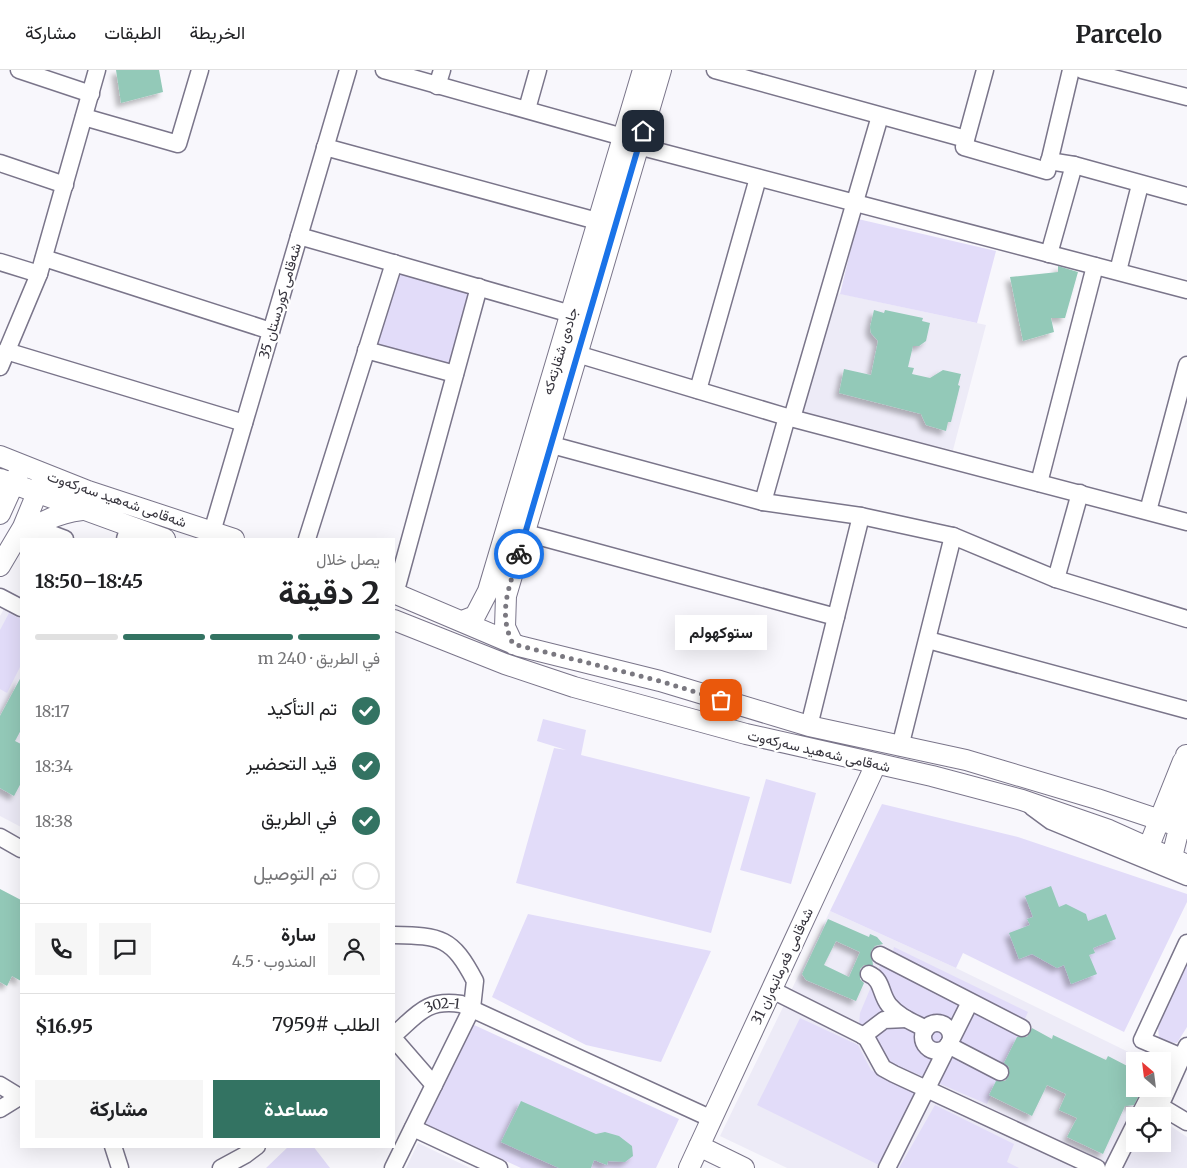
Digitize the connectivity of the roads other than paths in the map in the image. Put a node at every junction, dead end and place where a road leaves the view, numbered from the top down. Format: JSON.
{"nodes":[{"id":1,"x":19,"y":70,"type":"edge"},
{"id":2,"x":97,"y":70,"type":"edge"},
{"id":3,"x":200,"y":70,"type":"edge"},
{"id":4,"x":348,"y":70,"type":"edge"},
{"id":5,"x":384,"y":70,"type":"edge"},
{"id":6,"x":538,"y":70,"type":"edge"},
{"id":7,"x":643,"y":70,"type":"edge"},
{"id":8,"x":661,"y":70,"type":"edge"},
{"id":9,"x":714,"y":70,"type":"edge"},
{"id":10,"x":985,"y":70,"type":"edge"},
{"id":11,"x":1071,"y":70,"type":"edge"},
{"id":12,"x":1082,"y":70,"type":"edge"},
{"id":13,"x":440,"y":78,"type":"edge"},
{"id":14,"x":90,"y":94,"type":"junction"},
{"id":15,"x":1187,"y":97,"type":"edge"},
{"id":16,"x":527,"y":109,"type":"junction"},
{"id":17,"x":880,"y":116,"type":"junction"},
{"id":18,"x":84,"y":117,"type":"junction"},
{"id":19,"x":966,"y":139,"type":"junction"},
{"id":20,"x":631,"y":141,"type":"junction"},
{"id":21,"x":325,"y":146,"type":"junction"},
{"id":22,"x":1050,"y":161,"type":"junction"},
{"id":23,"x":0,"y":163,"type":"edge"},
{"id":24,"x":1074,"y":165,"type":"junction"},
{"id":25,"x":758,"y":178,"type":"junction"},
{"id":26,"x":1140,"y":184,"type":"junction"},
{"id":27,"x":65,"y":185,"type":"junction"},
{"id":28,"x":1187,"y":196,"type":"edge"},
{"id":29,"x":854,"y":203,"type":"junction"},
{"id":30,"x":597,"y":220,"type":"junction"},
{"id":31,"x":299,"y":236,"type":"junction"},
{"id":32,"x":1048,"y":254,"type":"junction"},
{"id":33,"x":0,"y":262,"type":"edge"},
{"id":34,"x":394,"y":263,"type":"junction"},
{"id":35,"x":42,"y":266,"type":"junction"},
{"id":36,"x":1095,"y":266,"type":"junction"},
{"id":37,"x":1118,"y":271,"type":"junction"},
{"id":38,"x":479,"y":287,"type":"junction"},
{"id":39,"x":1187,"y":290,"type":"edge"},
{"id":40,"x":572,"y":314,"type":"junction"},
{"id":41,"x":271,"y":331,"type":"junction"},
{"id":42,"x":6,"y":350,"type":"junction"},
{"id":43,"x":366,"y":350,"type":"junction"},
{"id":44,"x":577,"y":354,"type":"junction"},
{"id":45,"x":1187,"y":365,"type":"edge"},
{"id":46,"x":0,"y":367,"type":"edge"},
{"id":47,"x":455,"y":374,"type":"junction"},
{"id":48,"x":698,"y":390,"type":"junction"},
{"id":49,"x":790,"y":417,"type":"junction"},
{"id":50,"x":244,"y":422,"type":"junction"},
{"id":51,"x":552,"y":445,"type":"junction"},
{"id":52,"x":0,"y":456,"type":"edge"},
{"id":53,"x":22,"y":465,"type":"junction"},
{"id":54,"x":44,"y":474,"type":"junction"},
{"id":55,"x":7,"y":482,"type":"edge"},
{"id":56,"x":1039,"y":483,"type":"junction"},
{"id":57,"x":1080,"y":493,"type":"junction"},
{"id":58,"x":38,"y":494,"type":"junction"},
{"id":59,"x":762,"y":502,"type":"junction"},
{"id":60,"x":83,"y":510,"type":"junction"},
{"id":61,"x":1148,"y":511,"type":"junction"},
{"id":62,"x":0,"y":514,"type":"edge"},
{"id":63,"x":860,"y":516,"type":"junction"},
{"id":64,"x":1187,"y":522,"type":"edge"},
{"id":65,"x":127,"y":532,"type":"edge"},
{"id":66,"x":212,"y":532,"type":"junction"},
{"id":67,"x":27,"y":533,"type":"junction"},
{"id":68,"x":526,"y":533,"type":"junction"},
{"id":69,"x":953,"y":536,"type":"junction"},
{"id":70,"x":23,"y":538,"type":"edge"},
{"id":71,"x":62,"y":538,"type":"edge"},
{"id":72,"x":160,"y":538,"type":"edge"},
{"id":73,"x":231,"y":538,"type":"edge"},
{"id":74,"x":307,"y":538,"type":"edge"},
{"id":75,"x":20,"y":541,"type":"edge"},
{"id":76,"x":5,"y":558,"type":"edge"},
{"id":77,"x":1056,"y":579,"type":"junction"},
{"id":78,"x":395,"y":589,"type":"edge"},
{"id":79,"x":395,"y":593,"type":"edge"},
{"id":80,"x":497,"y":594,"type":"junction"},
{"id":81,"x":0,"y":597,"type":"edge"},
{"id":82,"x":20,"y":607,"type":"edge"},
{"id":83,"x":836,"y":617,"type":"junction"},
{"id":84,"x":1187,"y":619,"type":"edge"},
{"id":85,"x":395,"y":620,"type":"edge"},
{"id":86,"x":462,"y":620,"type":"junction"},
{"id":87,"x":928,"y":640,"type":"junction"},
{"id":88,"x":513,"y":644,"type":"junction"},
{"id":89,"x":1187,"y":710,"type":"edge"},
{"id":90,"x":809,"y":726,"type":"junction"},
{"id":91,"x":900,"y":747,"type":"junction"},
{"id":92,"x":1187,"y":753,"type":"edge"},
{"id":93,"x":876,"y":764,"type":"junction"},
{"id":94,"x":1022,"y":800,"type":"junction"},
{"id":95,"x":1159,"y":819,"type":"junction"},
{"id":96,"x":1183,"y":828,"type":"edge"},
{"id":97,"x":0,"y":837,"type":"edge"},
{"id":98,"x":1149,"y":846,"type":"junction"},
{"id":99,"x":20,"y":848,"type":"edge"},
{"id":100,"x":1179,"y":861,"type":"edge"},
{"id":101,"x":1187,"y":876,"type":"edge"},
{"id":102,"x":395,"y":935,"type":"edge"},
{"id":103,"x":1187,"y":944,"type":"edge"},
{"id":104,"x":880,"y":955,"type":"dead end"},
{"id":105,"x":869,"y":974,"type":"dead end"},
{"id":106,"x":772,"y":990,"type":"junction"},
{"id":107,"x":970,"y":1002,"type":"junction"},
{"id":108,"x":472,"y":1008,"type":"junction"},
{"id":109,"x":906,"y":1019,"type":"junction"},
{"id":110,"x":1022,"y":1028,"type":"dead end"},
{"id":111,"x":395,"y":1036,"type":"edge"},
{"id":112,"x":864,"y":1036,"type":"junction"},
{"id":113,"x":395,"y":1038,"type":"edge"},
{"id":114,"x":948,"y":1045,"type":"junction"},
{"id":115,"x":1179,"y":1052,"type":"edge"},
{"id":116,"x":1000,"y":1072,"type":"dead end"},
{"id":117,"x":0,"y":1085,"type":"edge"},
{"id":118,"x":434,"y":1085,"type":"junction"},
{"id":119,"x":927,"y":1089,"type":"junction"},
{"id":120,"x":20,"y":1096,"type":"edge"},
{"id":121,"x":0,"y":1109,"type":"edge"},
{"id":122,"x":712,"y":1119,"type":"junction"},
{"id":123,"x":1187,"y":1122,"type":"edge"},
{"id":124,"x":413,"y":1128,"type":"junction"},
{"id":125,"x":1126,"y":1142,"type":"edge"},
{"id":126,"x":699,"y":1146,"type":"junction"},
{"id":127,"x":114,"y":1148,"type":"edge"},
{"id":128,"x":254,"y":1148,"type":"edge"},
{"id":129,"x":120,"y":1168,"type":"edge"},
{"id":130,"x":221,"y":1168,"type":"edge"},
{"id":131,"x":393,"y":1168,"type":"edge"},
{"id":132,"x":499,"y":1168,"type":"edge"},
{"id":133,"x":689,"y":1168,"type":"edge"},
{"id":134,"x":744,"y":1168,"type":"edge"},
{"id":135,"x":887,"y":1168,"type":"edge"},
{"id":136,"x":1097,"y":1168,"type":"edge"},
{"id":137,"x":1113,"y":1168,"type":"edge"}],
"edges":[{"from":1,"to":14,"type":"street"},
{"from":2,"to":14,"type":"street"},
{"from":3,"to":18,"type":"street"},
{"from":4,"to":21,"type":"street","name":"شەقامی کوردستان 35"},
{"from":5,"to":13,"type":"street"},
{"from":6,"to":16,"type":"street"},
{"from":7,"to":20,"type":"main road","name":"جادەی شقارتەکە"},
{"from":8,"to":20,"type":"main road","name":"جادەی شقارتەکە"},
{"from":9,"to":17,"type":"street"},
{"from":10,"to":19,"type":"street"},
{"from":11,"to":22,"type":"street"},
{"from":12,"to":15,"type":"street"},
{"from":13,"to":16,"type":"street"},
{"from":14,"to":18,"type":"street"},
{"from":16,"to":20,"type":"street"},
{"from":17,"to":19,"type":"street"},
{"from":17,"to":29,"type":"street"},
{"from":18,"to":27,"type":"street"},
{"from":19,"to":22,"type":"street"},
{"from":20,"to":25,"type":"street"},
{"from":20,"to":30,"type":"main road","name":"جادەی شقارتەکە"},
{"from":20,"to":44,"type":"main road","name":"جادەی شقارتەکە"},
{"from":21,"to":30,"type":"street"},
{"from":21,"to":31,"type":"street","name":"شەقامی کوردستان 35"},
{"from":22,"to":24,"type":"street"},
{"from":23,"to":27,"type":"street"},
{"from":24,"to":26,"type":"street"},
{"from":24,"to":32,"type":"street"},
{"from":25,"to":29,"type":"street"},
{"from":25,"to":48,"type":"street"},
{"from":26,"to":28,"type":"street"},
{"from":26,"to":37,"type":"street"},
{"from":27,"to":35,"type":"street"},
{"from":29,"to":32,"type":"street"},
{"from":29,"to":49,"type":"street"},
{"from":30,"to":40,"type":"main road","name":"جادەی شقارتەکە"},
{"from":31,"to":34,"type":"street"},
{"from":31,"to":41,"type":"street","name":"شەقامی کوردستان 35"},
{"from":32,"to":36,"type":"street"},
{"from":33,"to":35,"type":"street"},
{"from":34,"to":38,"type":"street"},
{"from":34,"to":43,"type":"street"},
{"from":35,"to":41,"type":"street"},
{"from":35,"to":42,"type":"street"},
{"from":36,"to":37,"type":"street"},
{"from":36,"to":56,"type":"street"},
{"from":37,"to":39,"type":"street"},
{"from":38,"to":40,"type":"street"},
{"from":38,"to":47,"type":"street"},
{"from":40,"to":80,"type":"main road","name":"جادەی شقارتەکە"},
{"from":41,"to":50,"type":"street","name":"شەقامی کوردستان 35"},
{"from":42,"to":46,"type":"street"},
{"from":42,"to":50,"type":"street"},
{"from":43,"to":47,"type":"street"},
{"from":43,"to":74,"type":"street"},
{"from":44,"to":48,"type":"street"},
{"from":44,"to":51,"type":"main road","name":"جادەی شقارتەکە"},
{"from":45,"to":61,"type":"street"},
{"from":47,"to":78,"type":"street"},
{"from":48,"to":49,"type":"street"},
{"from":49,"to":56,"type":"street"},
{"from":49,"to":59,"type":"street"},
{"from":50,"to":66,"type":"street","name":"شەقامی کوردستان 35"},
{"from":51,"to":59,"type":"street"},
{"from":51,"to":68,"type":"main road","name":"جادەی شقارتەکە"},
{"from":52,"to":53,"type":"main road","name":"شەقامی شەهید سەرکەوت"},
{"from":53,"to":54,"type":"main road","name":"شەقامی شەهید سەرکەوت"},
{"from":53,"to":55,"type":"main road"},
{"from":54,"to":58,"type":"main road"},
{"from":54,"to":66,"type":"main road","name":"شەقامی شەهید سەرکەوت"},
{"from":55,"to":58,"type":"main road","name":"شەقامی شەهید سەرکەوت"},
{"from":55,"to":62,"type":"main road"},
{"from":56,"to":57,"type":"street"},
{"from":57,"to":61,"type":"street"},
{"from":57,"to":77,"type":"street"},
{"from":58,"to":60,"type":"main road","name":"شەقامی شەهید سەرکەوت"},
{"from":58,"to":76,"type":"main road"},
{"from":59,"to":63,"type":"street"},
{"from":60,"to":65,"type":"main road","name":"شەقامی شەهید سەرکەوت"},
{"from":60,"to":67,"type":"main road"},
{"from":61,"to":64,"type":"street"},
{"from":63,"to":69,"type":"street"},
{"from":63,"to":83,"type":"street"},
{"from":65,"to":72,"type":"main road","name":"شەقامی شەهید سەرکەوت"},
{"from":66,"to":73,"type":"main road","name":"شەقامی شەهید سەرکەوت"},
{"from":67,"to":70,"type":"main road"},
{"from":67,"to":71,"type":"street"},
{"from":68,"to":80,"type":"main road","name":"جادەی شقارتەکە"},
{"from":68,"to":83,"type":"street"},
{"from":69,"to":77,"type":"street"},
{"from":69,"to":87,"type":"street"},
{"from":75,"to":76,"type":"main road"},
{"from":77,"to":84,"type":"street"},
{"from":79,"to":86,"type":"main road","name":"شەقامی شەهید سەرکەوت"},
{"from":80,"to":86,"type":"main road","name":"جادەی شقارتەکە"},
{"from":80,"to":88,"type":"main road","name":"جادەی شقارتەکە"},
{"from":81,"to":82,"type":"street"},
{"from":83,"to":90,"type":"street"},
{"from":85,"to":93,"type":"main road","name":"شەقامی شەهید سەرکەوت"},
{"from":86,"to":88,"type":"main road","name":"شەقامی شەهید سەرکەوت"},
{"from":87,"to":89,"type":"street"},
{"from":87,"to":91,"type":"street"},
{"from":88,"to":90,"type":"main road","name":"شەقامی شەهید سەرکەوت"},
{"from":90,"to":91,"type":"main road","name":"شەقامی شەهید سەرکەوت"},
{"from":91,"to":95,"type":"main road","name":"شەقامی شەهید سەرکەوت"},
{"from":92,"to":95,"type":"main road"},
{"from":92,"to":96,"type":"main road"},
{"from":93,"to":94,"type":"main road","name":"شەقامی شەهید سەرکەوت"},
{"from":93,"to":106,"type":"main road","name":"شەقامی فەرمانبەران 31"},
{"from":94,"to":98,"type":"main road","name":"شەقامی شەهید سەرکەوت"},
{"from":94,"to":101,"type":"street"},
{"from":95,"to":96,"type":"main road","name":"شەقامی شەهید سەرکەوت"},
{"from":95,"to":98,"type":"main road"},
{"from":96,"to":100,"type":"main road"},
{"from":97,"to":99,"type":"street"},
{"from":98,"to":100,"type":"main road","name":"شەقامی شەهید سەرکەوت"},
{"from":102,"to":108,"type":"street"},
{"from":103,"to":115,"type":"street"},
{"from":104,"to":107,"type":"street"},
{"from":105,"to":109,"type":"street"},
{"from":106,"to":112,"type":"street"},
{"from":106,"to":122,"type":"main road","name":"شەقامی فەرمانبەران 31"},
{"from":107,"to":110,"type":"street"},
{"from":107,"to":114,"type":"street"},
{"from":108,"to":111,"type":"street","name":"302-1"},
{"from":108,"to":118,"type":"street"},
{"from":108,"to":122,"type":"street","name":"302-1"},
{"from":109,"to":112,"type":"street"},
{"from":109,"to":114,"type":"street"},
{"from":112,"to":119,"type":"street"},
{"from":113,"to":118,"type":"street"},
{"from":114,"to":116,"type":"street"},
{"from":114,"to":119,"type":"street"},
{"from":115,"to":123,"type":"street"},
{"from":117,"to":120,"type":"street"},
{"from":118,"to":124,"type":"street"},
{"from":119,"to":135,"type":"street"},
{"from":119,"to":136,"type":"street"},
{"from":120,"to":121,"type":"street"},
{"from":122,"to":126,"type":"main road","name":"شەقامی فەرمانبەران 31"},
{"from":124,"to":131,"type":"street"},
{"from":124,"to":132,"type":"street"},
{"from":125,"to":137,"type":"street"},
{"from":126,"to":133,"type":"main road","name":"شەقامی فەرمانبەران 31"},
{"from":126,"to":134,"type":"main road"},
{"from":127,"to":129,"type":"street"},
{"from":128,"to":130,"type":"street"}]}
